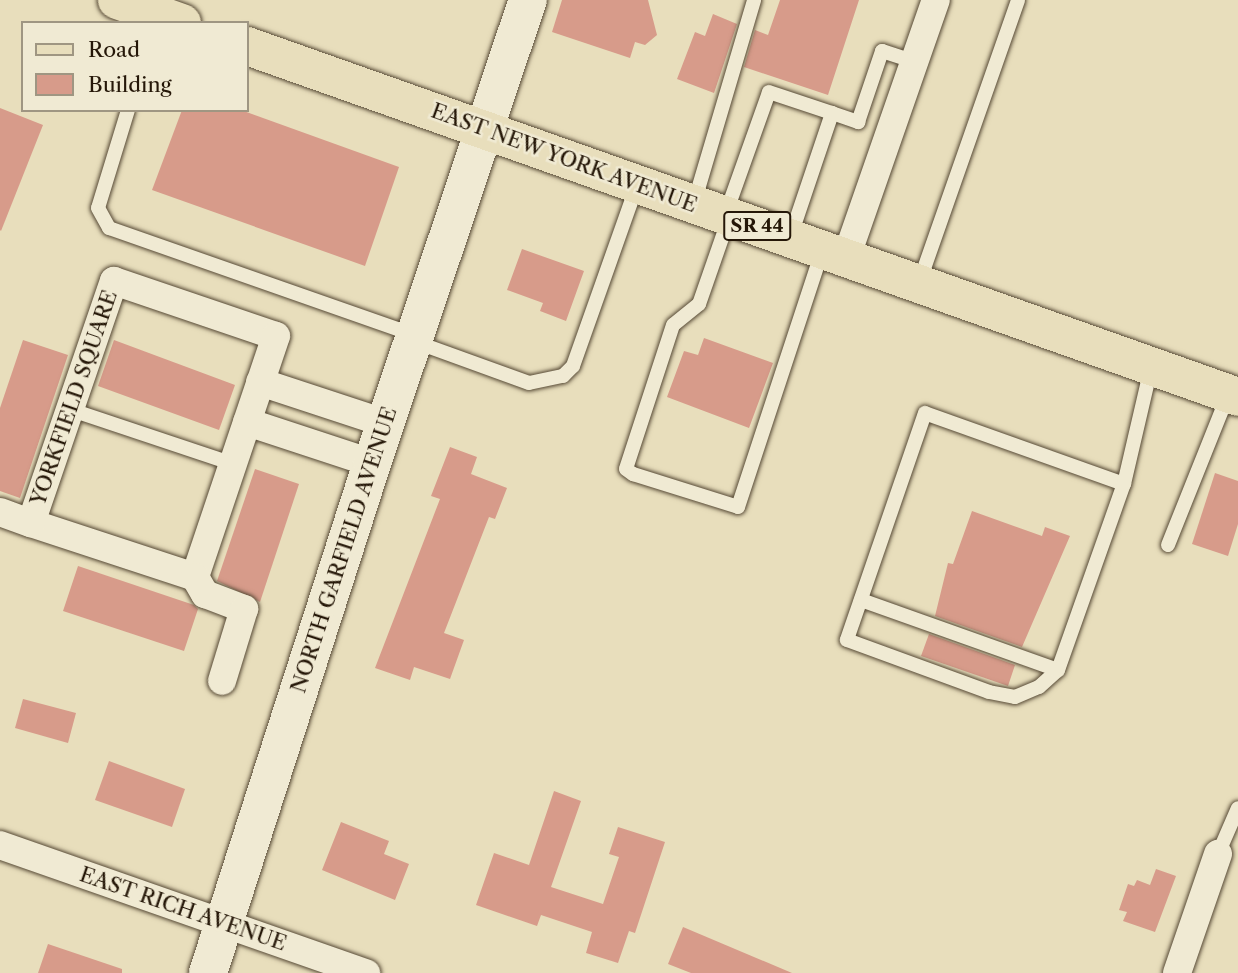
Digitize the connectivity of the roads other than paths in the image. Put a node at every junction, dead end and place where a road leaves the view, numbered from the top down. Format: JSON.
{"nodes":[{"id":1,"x":117,"y":0,"type":"edge"},
{"id":2,"x":528,"y":0,"type":"edge"},
{"id":3,"x":754,"y":0,"type":"edge"},
{"id":4,"x":936,"y":0,"type":"edge"},
{"id":5,"x":1017,"y":0,"type":"edge"},
{"id":6,"x":165,"y":20,"type":"edge"},
{"id":7,"x":248,"y":46,"type":"edge"},
{"id":8,"x":915,"y":62,"type":"junction"},
{"id":9,"x":127,"y":112,"type":"edge"},
{"id":10,"x":832,"y":113,"type":"junction"},
{"id":11,"x":484,"y":129,"type":"junction"},
{"id":12,"x":637,"y":183,"type":"junction"},
{"id":13,"x":717,"y":212,"type":"junction"},
{"id":14,"x":819,"y":248,"type":"junction"},
{"id":15,"x":919,"y":284,"type":"junction"},
{"id":16,"x":413,"y":338,"type":"junction"},
{"id":17,"x":1151,"y":366,"type":"junction"},
{"id":18,"x":260,"y":382,"type":"junction"},
{"id":19,"x":1233,"y":396,"type":"edge"},
{"id":20,"x":69,"y":409,"type":"junction"},
{"id":21,"x":247,"y":422,"type":"junction"},
{"id":22,"x":385,"y":423,"type":"junction"},
{"id":23,"x":372,"y":463,"type":"junction"},
{"id":24,"x":233,"y":464,"type":"junction"},
{"id":25,"x":1124,"y":484,"type":"junction"},
{"id":26,"x":0,"y":512,"type":"edge"},
{"id":27,"x":31,"y":523,"type":"junction"},
{"id":28,"x":1168,"y":545,"type":"dead end"},
{"id":29,"x":195,"y":577,"type":"junction"},
{"id":30,"x":861,"y":600,"type":"junction"},
{"id":31,"x":1058,"y":670,"type":"junction"},
{"id":32,"x":222,"y":681,"type":"dead end"},
{"id":33,"x":1238,"y":808,"type":"edge"},
{"id":34,"x":0,"y":845,"type":"edge"},
{"id":35,"x":1218,"y":854,"type":"joint"},
{"id":36,"x":225,"y":923,"type":"junction"},
{"id":37,"x":208,"y":973,"type":"edge"},
{"id":38,"x":366,"y":973,"type":"edge"},
{"id":39,"x":1177,"y":973,"type":"edge"}],
"edges":[{"from":1,"to":6,"type":"main road"},
{"from":2,"to":11,"type":"street","name":"NORTH GARFIELD AVENUE"},
{"from":3,"to":13,"type":"lane"},
{"from":4,"to":8,"type":"street"},
{"from":5,"to":15,"type":"lane"},
{"from":7,"to":11,"type":"main road","name":"EAST NEW YORK AVENUE","number":"SR 44"},
{"from":8,"to":10,"type":"lane"},
{"from":8,"to":14,"type":"street"},
{"from":9,"to":16,"type":"lane"},
{"from":10,"to":13,"type":"lane"},
{"from":10,"to":14,"type":"lane"},
{"from":11,"to":12,"type":"main road","name":"EAST NEW YORK AVENUE","number":"SR 44"},
{"from":11,"to":16,"type":"street","name":"NORTH GARFIELD AVENUE"},
{"from":12,"to":13,"type":"main road","name":"EAST NEW YORK AVENUE","number":"SR 44"},
{"from":12,"to":16,"type":"lane"},
{"from":13,"to":14,"type":"main road","name":"EAST NEW YORK AVENUE","number":"SR 44"},
{"from":13,"to":14,"type":"lane"},
{"from":14,"to":15,"type":"main road","name":"EAST NEW YORK AVENUE","number":"SR 44"},
{"from":15,"to":17,"type":"main road","name":"EAST NEW YORK AVENUE","number":"SR 44"},
{"from":16,"to":22,"type":"street","name":"NORTH GARFIELD AVENUE"},
{"from":17,"to":19,"type":"main road","name":"EAST NEW YORK AVENUE","number":"SR 44"},
{"from":17,"to":25,"type":"lane"},
{"from":18,"to":20,"type":"street","name":"YORKFIELD SQUARE"},
{"from":18,"to":21,"type":"street","name":"YORKFIELD SQUARE"},
{"from":18,"to":22,"type":"street"},
{"from":19,"to":28,"type":"lane"},
{"from":20,"to":24,"type":"lane"},
{"from":20,"to":27,"type":"street","name":"YORKFIELD SQUARE"},
{"from":21,"to":23,"type":"street"},
{"from":21,"to":24,"type":"street","name":"YORKFIELD SQUARE"},
{"from":22,"to":23,"type":"street","name":"NORTH GARFIELD AVENUE"},
{"from":23,"to":36,"type":"street","name":"NORTH GARFIELD AVENUE"},
{"from":24,"to":29,"type":"street","name":"YORKFIELD SQUARE"},
{"from":25,"to":30,"type":"lane"},
{"from":25,"to":31,"type":"lane"},
{"from":26,"to":27,"type":"street"},
{"from":27,"to":29,"type":"street","name":"YORKFIELD SQUARE"},
{"from":29,"to":32,"type":"street"},
{"from":30,"to":31,"type":"lane"},
{"from":30,"to":31,"type":"lane"},
{"from":33,"to":35,"type":"lane"},
{"from":34,"to":36,"type":"street","name":"EAST RICH AVENUE"},
{"from":35,"to":39,"type":"street"},
{"from":36,"to":37,"type":"street","name":"NORTH GARFIELD AVENUE"},
{"from":36,"to":38,"type":"street","name":"EAST RICH AVENUE"}]}
